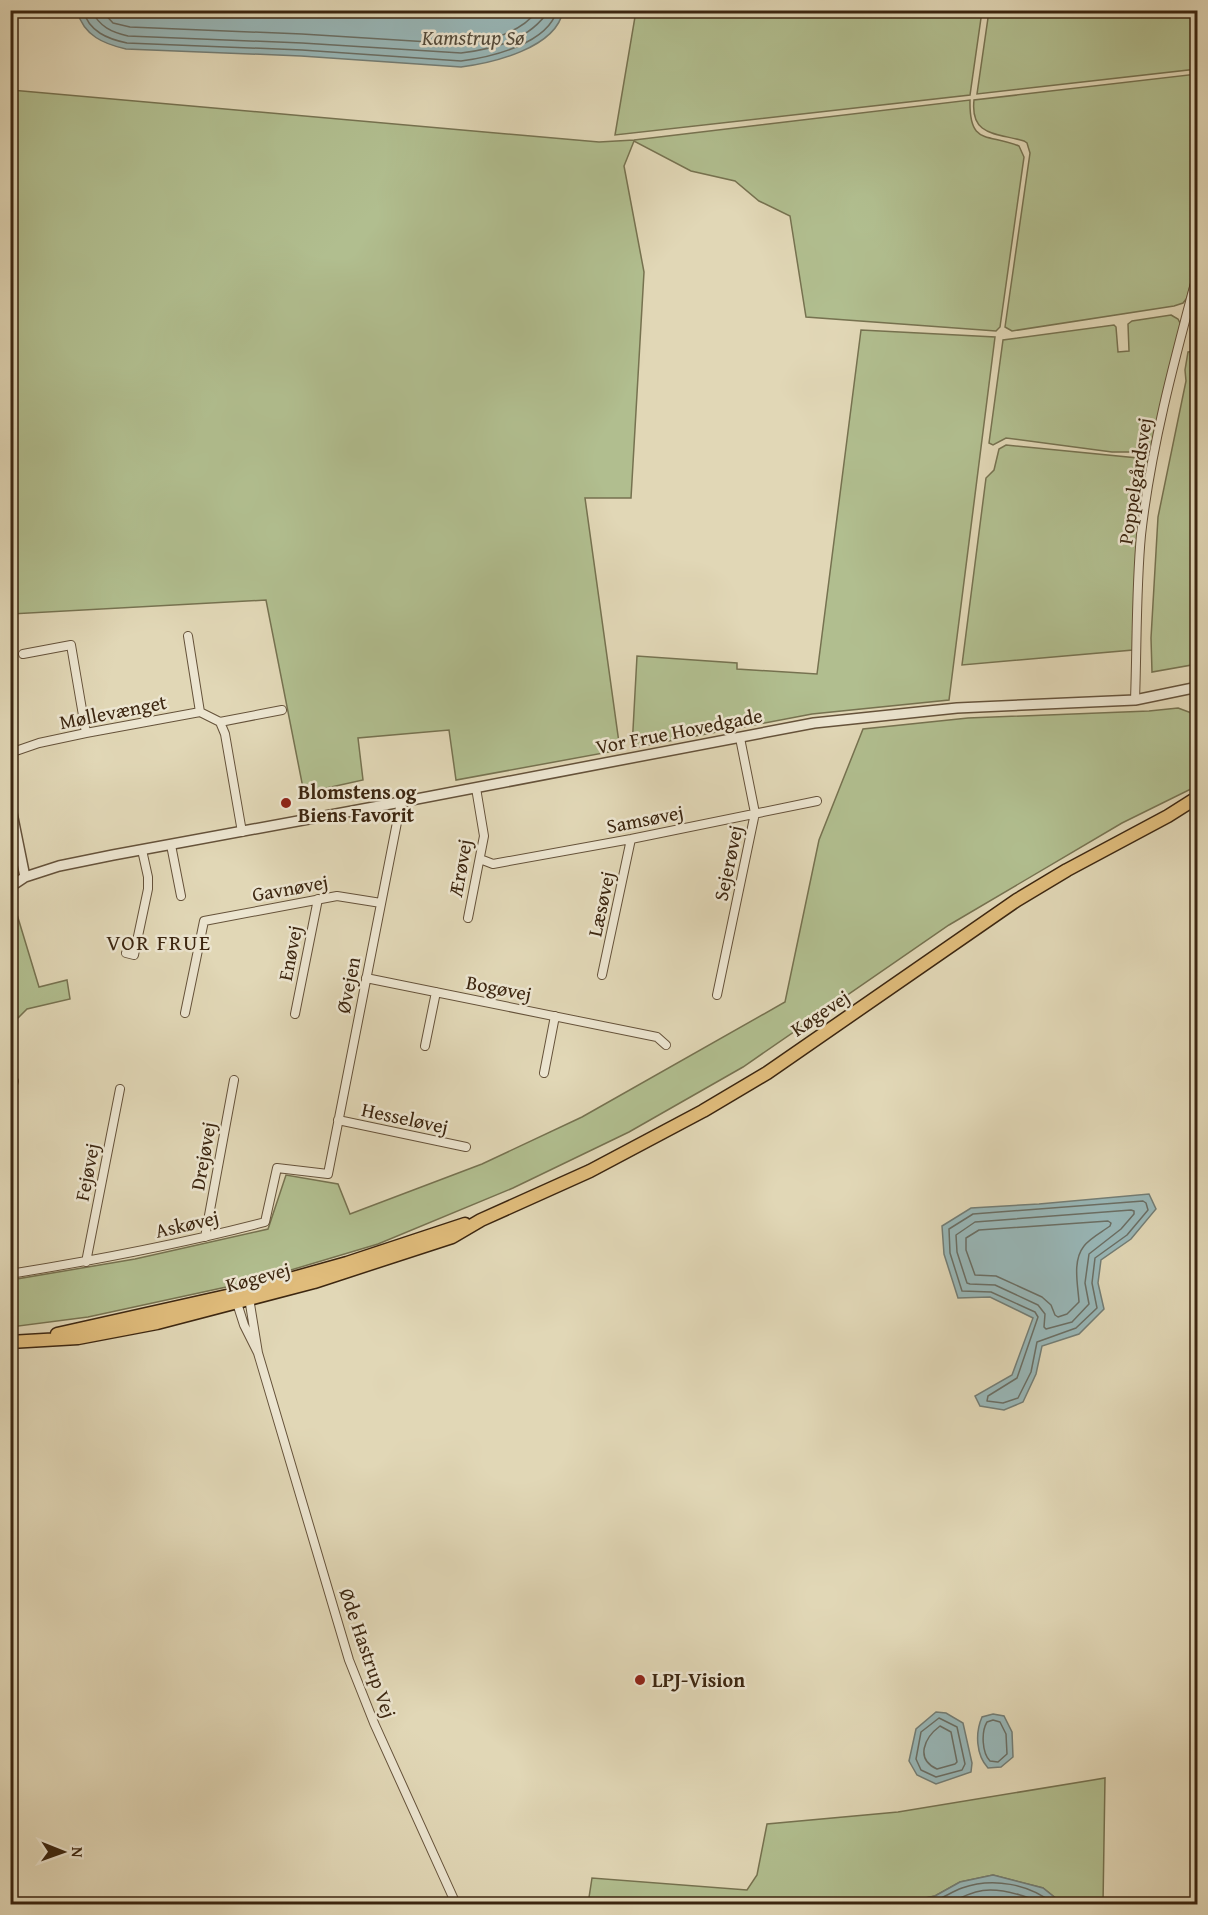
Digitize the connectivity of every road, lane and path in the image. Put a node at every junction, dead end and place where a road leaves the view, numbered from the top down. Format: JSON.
{"nodes":[{"id":1,"x":1197,"y":272,"type":"edge"},
{"id":2,"x":188,"y":636,"type":"dead end"},
{"id":3,"x":23,"y":654,"type":"dead end"},
{"id":4,"x":1197,"y":687,"type":"edge"},
{"id":5,"x":1135,"y":700,"type":"junction"},
{"id":6,"x":282,"y":710,"type":"dead end"},
{"id":7,"x":200,"y":712,"type":"junction"},
{"id":8,"x":220,"y":722,"type":"junction"},
{"id":9,"x":86,"y":733,"type":"junction"},
{"id":10,"x":740,"y":738,"type":"junction"},
{"id":11,"x":10,"y":753,"type":"edge"},
{"id":12,"x":476,"y":788,"type":"junction"},
{"id":13,"x":1197,"y":797,"type":"edge"},
{"id":14,"x":817,"y":801,"type":"dead end"},
{"id":15,"x":401,"y":802,"type":"junction"},
{"id":16,"x":10,"y":803,"type":"edge"},
{"id":17,"x":1197,"y":808,"type":"edge"},
{"id":18,"x":755,"y":813,"type":"junction"},
{"id":19,"x":1168,"y":816,"type":"junction"},
{"id":20,"x":242,"y":832,"type":"junction"},
{"id":21,"x":631,"y":839,"type":"junction"},
{"id":22,"x":171,"y":845,"type":"junction"},
{"id":23,"x":142,"y":850,"type":"junction"},
{"id":24,"x":480,"y":860,"type":"junction"},
{"id":25,"x":25,"y":877,"type":"junction"},
{"id":26,"x":10,"y":887,"type":"edge"},
{"id":27,"x":181,"y":896,"type":"dead end"},
{"id":28,"x":318,"y":899,"type":"junction"},
{"id":29,"x":381,"y":903,"type":"junction"},
{"id":30,"x":468,"y":918,"type":"dead end"},
{"id":31,"x":126,"y":953,"type":"dead end"},
{"id":32,"x":602,"y":975,"type":"dead end"},
{"id":33,"x":366,"y":978,"type":"junction"},
{"id":34,"x":436,"y":992,"type":"junction"},
{"id":35,"x":717,"y":995,"type":"dead end"},
{"id":36,"x":184,"y":1013,"type":"dead end"},
{"id":37,"x":295,"y":1014,"type":"dead end"},
{"id":38,"x":555,"y":1016,"type":"junction"},
{"id":39,"x":425,"y":1046,"type":"dead end"},
{"id":40,"x":666,"y":1046,"type":"dead end"},
{"id":41,"x":544,"y":1073,"type":"dead end"},
{"id":42,"x":234,"y":1080,"type":"dead end"},
{"id":43,"x":14,"y":1081,"type":"dead end"},
{"id":44,"x":120,"y":1089,"type":"dead end"},
{"id":45,"x":10,"y":1096,"type":"edge"},
{"id":46,"x":338,"y":1120,"type":"junction"},
{"id":47,"x":466,"y":1147,"type":"dead end"},
{"id":48,"x":328,"y":1174,"type":"joint"},
{"id":49,"x":205,"y":1237,"type":"junction"},
{"id":50,"x":86,"y":1262,"type":"junction"},
{"id":51,"x":10,"y":1274,"type":"edge"},
{"id":52,"x":242,"y":1299,"type":"junction"},
{"id":53,"x":10,"y":1342,"type":"edge"},
{"id":54,"x":258,"y":1353,"type":"junction"},
{"id":55,"x":456,"y":1905,"type":"edge"}],
"edges":[{"from":1,"to":5,"type":"street","name":"Poppelgårdsvej"},
{"from":2,"to":7,"type":"street"},
{"from":3,"to":9,"type":"street"},
{"from":4,"to":5,"type":"street","name":"Vor Frue Hovedgade"},
{"from":5,"to":10,"type":"street","name":"Vor Frue Hovedgade"},
{"from":6,"to":8,"type":"street"},
{"from":7,"to":8,"type":"street"},
{"from":7,"to":9,"type":"street","name":"Møllevænget"},
{"from":8,"to":20,"type":"street"},
{"from":9,"to":11,"type":"street","name":"Møllevænget"},
{"from":10,"to":12,"type":"street","name":"Vor Frue Hovedgade"},
{"from":10,"to":18,"type":"street","name":"Sejerøvej"},
{"from":12,"to":15,"type":"street","name":"Vor Frue Hovedgade"},
{"from":12,"to":24,"type":"street","name":"Ærøvej"},
{"from":13,"to":19,"type":"main road","name":"Køgevej"},
{"from":14,"to":18,"type":"street","name":"Samsøvej"},
{"from":15,"to":20,"type":"street","name":"Vor Frue Hovedgade"},
{"from":15,"to":29,"type":"street","name":"Øvejen"},
{"from":16,"to":25,"type":"street"},
{"from":17,"to":19,"type":"main road","name":"Køgevej"},
{"from":18,"to":21,"type":"street","name":"Samsøvej"},
{"from":18,"to":35,"type":"street","name":"Sejerøvej"},
{"from":19,"to":52,"type":"main road","name":"Køgevej"},
{"from":20,"to":22,"type":"street","name":"Vor Frue Hovedgade"},
{"from":21,"to":24,"type":"street","name":"Samsøvej"},
{"from":21,"to":32,"type":"street","name":"Læsøvej"},
{"from":22,"to":23,"type":"street","name":"Vor Frue Hovedgade"},
{"from":22,"to":27,"type":"street"},
{"from":23,"to":25,"type":"street","name":"Vor Frue Hovedgade"},
{"from":23,"to":31,"type":"street"},
{"from":24,"to":30,"type":"street","name":"Ærøvej"},
{"from":25,"to":26,"type":"street","name":"Vor Frue Hovedgade"},
{"from":28,"to":29,"type":"street","name":"Gavnøvej"},
{"from":28,"to":36,"type":"street","name":"Gavnøvej"},
{"from":28,"to":37,"type":"street","name":"Enøvej"},
{"from":29,"to":33,"type":"street","name":"Øvejen"},
{"from":33,"to":34,"type":"street","name":"Bogøvej"},
{"from":33,"to":46,"type":"street","name":"Øvejen"},
{"from":34,"to":38,"type":"street","name":"Bogøvej"},
{"from":34,"to":39,"type":"street","name":"Bogøvej"},
{"from":38,"to":40,"type":"street","name":"Bogøvej"},
{"from":38,"to":41,"type":"street","name":"Bogøvej"},
{"from":42,"to":49,"type":"street","name":"Drejøvej"},
{"from":43,"to":45,"type":"street"},
{"from":44,"to":50,"type":"street","name":"Fejøvej"},
{"from":46,"to":47,"type":"street","name":"Hesseløvej"},
{"from":46,"to":48,"type":"street","name":"Øvejen"},
{"from":48,"to":49,"type":"street","name":"Askøvej"},
{"from":49,"to":50,"type":"street","name":"Askøvej"},
{"from":50,"to":51,"type":"street","name":"Askøvej"},
{"from":52,"to":53,"type":"main road","name":"Køgevej"},
{"from":52,"to":54,"type":"street"},
{"from":52,"to":54,"type":"street"},
{"from":54,"to":55,"type":"street","name":"Øde Hastrup Vej"}]}
